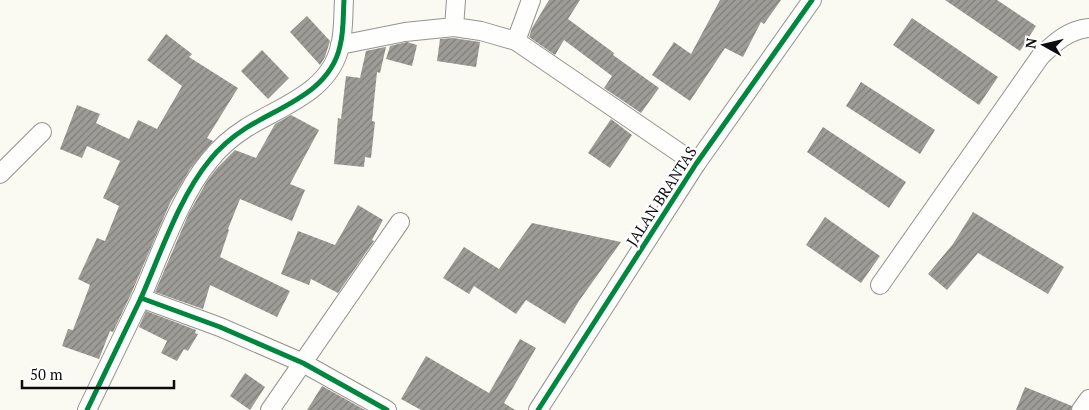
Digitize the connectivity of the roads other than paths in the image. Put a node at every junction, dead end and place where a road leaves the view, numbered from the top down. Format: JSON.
{"nodes":[{"id":1,"x":344,"y":0,"type":"edge"},
{"id":2,"x":456,"y":0,"type":"edge"},
{"id":3,"x":531,"y":0,"type":"edge"},
{"id":4,"x":812,"y":0,"type":"edge"},
{"id":5,"x":454,"y":27,"type":"junction"},
{"id":6,"x":1089,"y":28,"type":"edge"},
{"id":7,"x":516,"y":41,"type":"junction"},
{"id":8,"x":340,"y":45,"type":"junction"},
{"id":9,"x":42,"y":132,"type":"dead end"},
{"id":10,"x":696,"y":164,"type":"junction"},
{"id":11,"x":0,"y":174,"type":"edge"},
{"id":12,"x":400,"y":222,"type":"dead end"},
{"id":13,"x":880,"y":285,"type":"dead end"},
{"id":14,"x":141,"y":298,"type":"junction"},
{"id":15,"x":303,"y":363,"type":"junction"},
{"id":16,"x":1089,"y":399,"type":"edge"},
{"id":17,"x":87,"y":410,"type":"edge"},
{"id":18,"x":270,"y":410,"type":"edge"},
{"id":19,"x":387,"y":410,"type":"edge"},
{"id":20,"x":538,"y":410,"type":"edge"},
{"id":21,"x":1081,"y":410,"type":"edge"}],
"edges":[{"from":1,"to":8,"type":"street"},
{"from":2,"to":5,"type":"street"},
{"from":3,"to":7,"type":"street"},
{"from":4,"to":10,"type":"street","name":"JALAN BRANTAS"},
{"from":5,"to":7,"type":"street"},
{"from":5,"to":8,"type":"street"},
{"from":6,"to":13,"type":"street"},
{"from":7,"to":10,"type":"street"},
{"from":8,"to":14,"type":"street"},
{"from":9,"to":11,"type":"street"},
{"from":10,"to":20,"type":"street","name":"JALAN BRANTAS"},
{"from":12,"to":15,"type":"street"},
{"from":14,"to":15,"type":"street"},
{"from":14,"to":17,"type":"street"},
{"from":15,"to":18,"type":"street"},
{"from":15,"to":19,"type":"street"},
{"from":16,"to":21,"type":"street"}]}
